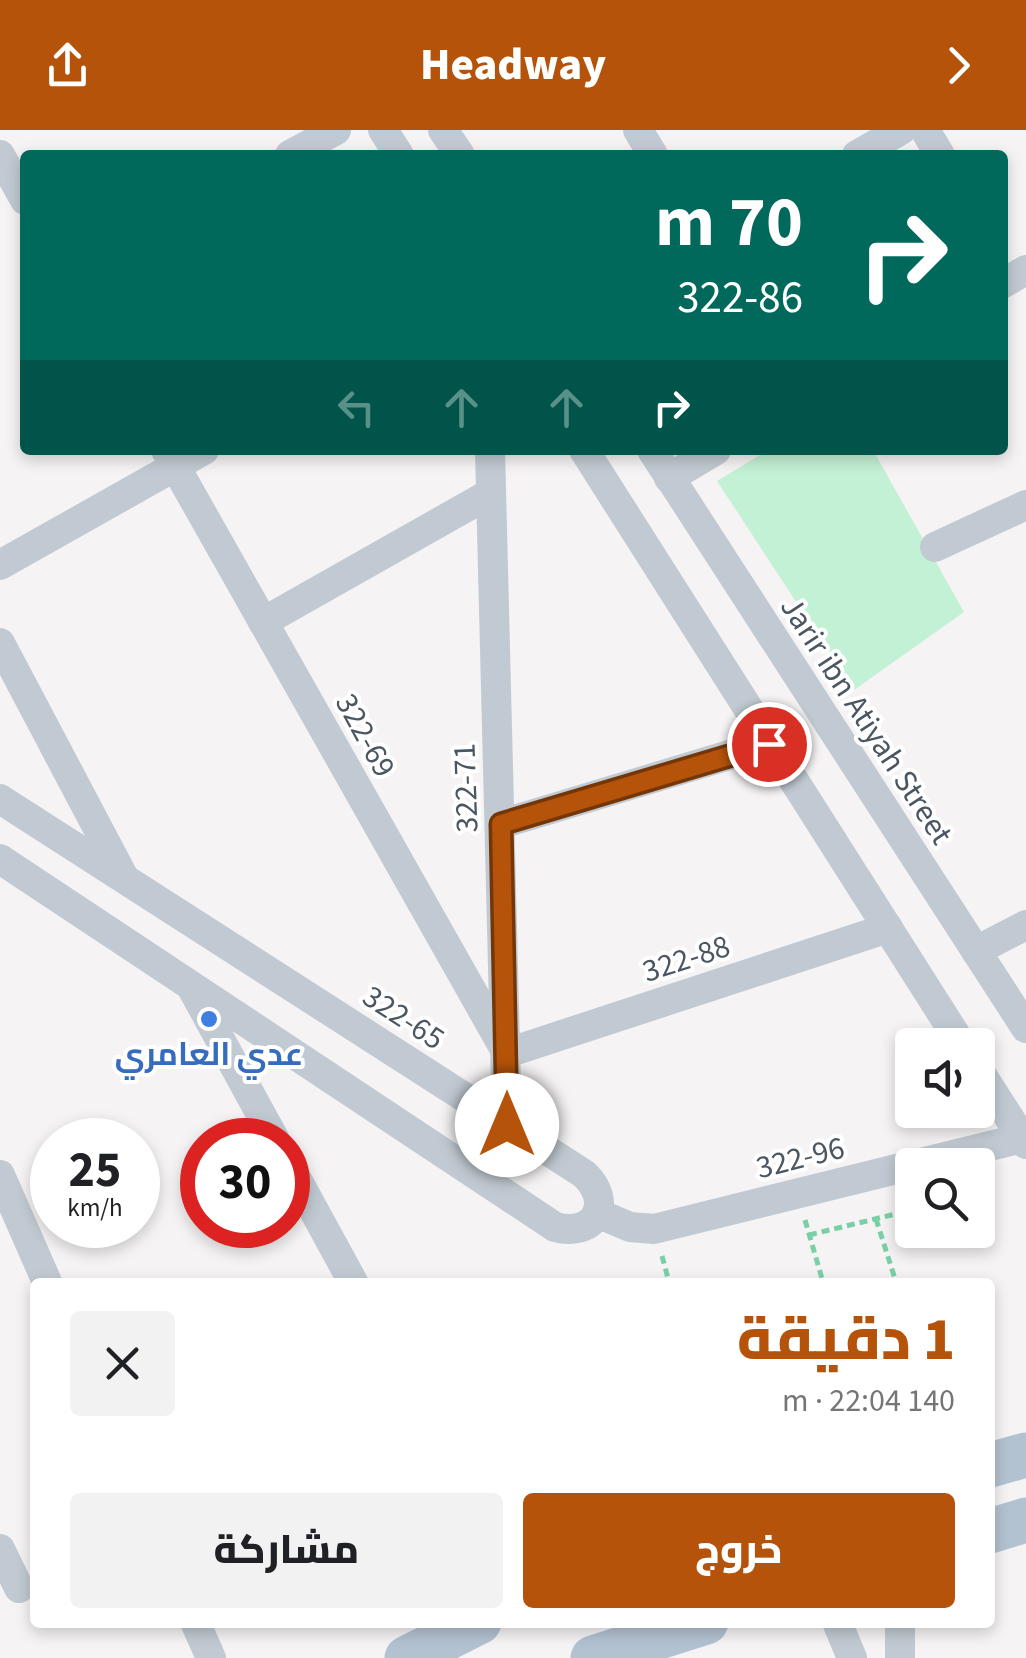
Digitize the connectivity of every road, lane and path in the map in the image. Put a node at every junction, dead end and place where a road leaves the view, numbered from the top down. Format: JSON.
{"nodes":[{"id":1,"x":336,"y":130,"type":"edge"},
{"id":2,"x":901,"y":130,"type":"edge"},
{"id":3,"x":299,"y":150,"type":"edge"},
{"id":4,"x":867,"y":150,"type":"edge"},
{"id":5,"x":0,"y":156,"type":"edge"},
{"id":6,"x":20,"y":191,"type":"edge"},
{"id":7,"x":490,"y":455,"type":"edge"},
{"id":8,"x":587,"y":455,"type":"edge"},
{"id":9,"x":655,"y":455,"type":"edge"},
{"id":10,"x":708,"y":455,"type":"edge"},
{"id":11,"x":170,"y":458,"type":"edge"},
{"id":12,"x":669,"y":478,"type":"junction"},
{"id":13,"x":491,"y":493,"type":"junction"},
{"id":14,"x":1026,"y":505,"type":"edge"},
{"id":15,"x":935,"y":547,"type":"dead end"},
{"id":16,"x":0,"y":565,"type":"edge"},
{"id":17,"x":263,"y":622,"type":"junction"},
{"id":18,"x":0,"y":643,"type":"edge"},
{"id":19,"x":769,"y":744,"type":"junction"},
{"id":20,"x":0,"y":800,"type":"edge"},
{"id":21,"x":501,"y":824,"type":"junction"},
{"id":22,"x":49,"y":830,"type":"junction"},
{"id":23,"x":11,"y":866,"type":"edge"},
{"id":24,"x":125,"y":879,"type":"junction"},
{"id":25,"x":1026,"y":925,"type":"edge"},
{"id":26,"x":888,"y":928,"type":"junction"},
{"id":27,"x":976,"y":952,"type":"junction"},
{"id":28,"x":255,"y":963,"type":"junction"},
{"id":29,"x":191,"y":986,"type":"junction"},
{"id":30,"x":226,"y":1009,"type":"junction"},
{"id":31,"x":951,"y":1028,"type":"edge"},
{"id":32,"x":1026,"y":1028,"type":"edge"},
{"id":33,"x":506,"y":1053,"type":"junction"},
{"id":34,"x":995,"y":1095,"type":"edge"},
{"id":35,"x":263,"y":1118,"type":"edge"},
{"id":36,"x":507,"y":1125,"type":"junction"},
{"id":37,"x":1024,"y":1141,"type":"edge"},
{"id":38,"x":0,"y":1175,"type":"edge"},
{"id":39,"x":797,"y":1194,"type":"junction"},
{"id":40,"x":310,"y":1203,"type":"edge"},
{"id":41,"x":598,"y":1213,"type":"junction"},
{"id":42,"x":895,"y":1214,"type":"edge"},
{"id":43,"x":876,"y":1219,"type":"junction"},
{"id":44,"x":809,"y":1235,"type":"junction"},
{"id":45,"x":45,"y":1278,"type":"edge"},
{"id":46,"x":351,"y":1278,"type":"edge"},
{"id":47,"x":822,"y":1278,"type":"edge"},
{"id":48,"x":895,"y":1278,"type":"edge"},
{"id":49,"x":1026,"y":1455,"type":"edge"},
{"id":50,"x":995,"y":1464,"type":"edge"},
{"id":51,"x":1026,"y":1521,"type":"edge"},
{"id":52,"x":995,"y":1530,"type":"edge"},
{"id":53,"x":0,"y":1549,"type":"edge"},
{"id":54,"x":18,"y":1589,"type":"edge"},
{"id":55,"x":198,"y":1628,"type":"edge"},
{"id":56,"x":467,"y":1628,"type":"edge"},
{"id":57,"x":687,"y":1628,"type":"edge"},
{"id":58,"x":840,"y":1628,"type":"edge"},
{"id":59,"x":900,"y":1628,"type":"edge"},
{"id":60,"x":211,"y":1658,"type":"edge"},
{"id":61,"x":407,"y":1658,"type":"edge"},
{"id":62,"x":593,"y":1658,"type":"edge"},
{"id":63,"x":852,"y":1658,"type":"edge"},
{"id":64,"x":900,"y":1658,"type":"edge"}],
"edges":[{"from":1,"to":3,"type":"street"},
{"from":2,"to":4,"type":"street"},
{"from":5,"to":6,"type":"street"},
{"from":7,"to":13,"type":"street","name":"322-71"},
{"from":8,"to":19,"type":"street"},
{"from":9,"to":12,"type":"street","name":"Jarir ibn Atiyah Street"},
{"from":10,"to":12,"type":"street"},
{"from":11,"to":16,"type":"street"},
{"from":11,"to":17,"type":"street","name":"322-69"},
{"from":12,"to":27,"type":"street","name":"Jarir ibn Atiyah Street"},
{"from":13,"to":17,"type":"street"},
{"from":13,"to":21,"type":"street","name":"322-71"},
{"from":14,"to":15,"type":"street"},
{"from":17,"to":33,"type":"street","name":"322-69"},
{"from":18,"to":24,"type":"street"},
{"from":19,"to":21,"type":"street"},
{"from":19,"to":26,"type":"street"},
{"from":20,"to":22,"type":"street","name":"322-65"},
{"from":21,"to":33,"type":"street","name":"322-71"},
{"from":22,"to":23,"type":"street"},
{"from":22,"to":24,"type":"street","name":"322-65"},
{"from":23,"to":29,"type":"street"},
{"from":24,"to":28,"type":"street","name":"322-65"},
{"from":25,"to":27,"type":"street"},
{"from":26,"to":31,"type":"street"},
{"from":26,"to":33,"type":"street","name":"322-88"},
{"from":27,"to":32,"type":"street","name":"Jarir ibn Atiyah Street"},
{"from":28,"to":30,"type":"street"},
{"from":28,"to":36,"type":"street","name":"322-65"},
{"from":29,"to":30,"type":"street"},
{"from":29,"to":35,"type":"street"},
{"from":30,"to":41,"type":"street"},
{"from":33,"to":36,"type":"street","name":"322-71"},
{"from":34,"to":37,"type":"street"},
{"from":36,"to":41,"type":"street","name":"322-65"},
{"from":37,"to":39,"type":"street","name":"322-96"},
{"from":38,"to":45,"type":"street"},
{"from":39,"to":41,"type":"street","name":"322-96"},
{"from":39,"to":44,"type":"path"},
{"from":40,"to":46,"type":"street"},
{"from":42,"to":43,"type":"path"},
{"from":43,"to":44,"type":"path"},
{"from":43,"to":48,"type":"path"},
{"from":44,"to":47,"type":"path"},
{"from":49,"to":50,"type":"main road"},
{"from":51,"to":52,"type":"main road"},
{"from":53,"to":54,"type":"street"},
{"from":55,"to":60,"type":"street"},
{"from":56,"to":61,"type":"main road"},
{"from":57,"to":62,"type":"main road"},
{"from":58,"to":63,"type":"street"},
{"from":59,"to":64,"type":"street"}]}
